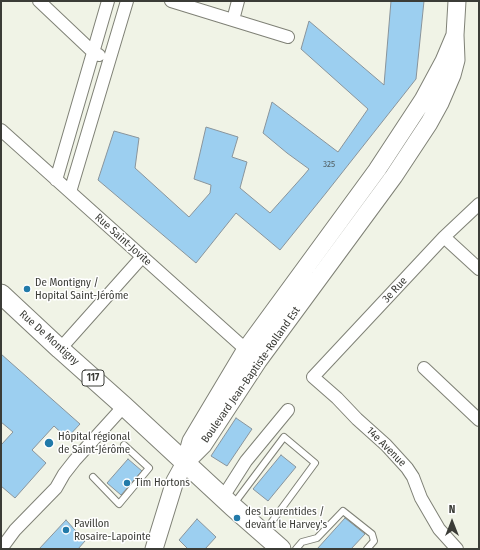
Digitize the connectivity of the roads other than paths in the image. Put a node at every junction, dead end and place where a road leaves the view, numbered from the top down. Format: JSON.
{"nodes":[{"id":1,"x":39,"y":1,"type":"edge"},
{"id":2,"x":108,"y":1,"type":"edge"},
{"id":3,"x":127,"y":1,"type":"edge"},
{"id":4,"x":171,"y":1,"type":"edge"},
{"id":5,"x":238,"y":1,"type":"edge"},
{"id":6,"x":456,"y":1,"type":"edge"},
{"id":7,"x":233,"y":20,"type":"junction"},
{"id":8,"x":455,"y":36,"type":"junction"},
{"id":9,"x":288,"y":37,"type":"dead end"},
{"id":10,"x":93,"y":52,"type":"junction"},
{"id":11,"x":109,"y":60,"type":"junction"},
{"id":12,"x":77,"y":109,"type":"junction"},
{"id":13,"x":93,"y":113,"type":"junction"},
{"id":14,"x":1,"y":130,"type":"edge"},
{"id":15,"x":380,"y":166,"type":"junction"},
{"id":16,"x":394,"y":176,"type":"junction"},
{"id":17,"x":56,"y":180,"type":"junction"},
{"id":18,"x":70,"y":192,"type":"junction"},
{"id":19,"x":479,"y":204,"type":"edge"},
{"id":20,"x":347,"y":211,"type":"junction"},
{"id":21,"x":360,"y":221,"type":"junction"},
{"id":22,"x":444,"y":237,"type":"junction"},
{"id":23,"x":142,"y":257,"type":"junction"},
{"id":24,"x":479,"y":269,"type":"edge"},
{"id":25,"x":1,"y":294,"type":"edge"},
{"id":26,"x":60,"y":349,"type":"junction"},
{"id":27,"x":252,"y":355,"type":"junction"},
{"id":28,"x":424,"y":368,"type":"dead end"},
{"id":29,"x":313,"y":377,"type":"joint"},
{"id":30,"x":124,"y":406,"type":"junction"},
{"id":31,"x":288,"y":410,"type":"dead end"},
{"id":32,"x":479,"y":420,"type":"edge"},
{"id":33,"x":124,"y":445,"type":"dead end"},
{"id":34,"x":185,"y":463,"type":"junction"},
{"id":35,"x":93,"y":477,"type":"dead end"},
{"id":36,"x":228,"y":502,"type":"junction"},
{"id":37,"x":264,"y":533,"type":"junction"},
{"id":38,"x":1,"y":549,"type":"edge"},
{"id":39,"x":154,"y":549,"type":"edge"},
{"id":40,"x":281,"y":549,"type":"edge"},
{"id":41,"x":296,"y":549,"type":"edge"},
{"id":42,"x":367,"y":549,"type":"edge"},
{"id":43,"x":456,"y":549,"type":"edge"}],
"edges":[{"from":1,"to":10,"type":"street"},
{"from":2,"to":10,"type":"street"},
{"from":3,"to":11,"type":"street"},
{"from":4,"to":7,"type":"street"},
{"from":5,"to":7,"type":"street"},
{"from":6,"to":8,"type":"street","name":"Boulevard Jean-Baptiste-Rolland Est"},
{"from":7,"to":9,"type":"street"},
{"from":8,"to":15,"type":"street","name":"Boulevard Jean-Baptiste-Rolland Est"},
{"from":8,"to":16,"type":"street","name":"Boulevard Jean-Baptiste-Rolland Est"},
{"from":10,"to":11,"type":"street"},
{"from":10,"to":12,"type":"street"},
{"from":11,"to":13,"type":"street"},
{"from":12,"to":13,"type":"street"},
{"from":12,"to":17,"type":"street"},
{"from":13,"to":18,"type":"street"},
{"from":14,"to":17,"type":"street","name":"Rue Saint-Jovite"},
{"from":15,"to":16,"type":"street"},
{"from":15,"to":20,"type":"street","name":"Boulevard Jean-Baptiste-Rolland Est"},
{"from":16,"to":21,"type":"street","name":"Boulevard Jean-Baptiste-Rolland Est"},
{"from":17,"to":18,"type":"street","name":"Rue Saint-Jovite"},
{"from":18,"to":23,"type":"street","name":"Rue Saint-Jovite"},
{"from":19,"to":22,"type":"street","name":"3e Rue"},
{"from":20,"to":21,"type":"street"},
{"from":20,"to":27,"type":"street","name":"Boulevard Jean-Baptiste-Rolland Est"},
{"from":21,"to":27,"type":"street","name":"Boulevard Jean-Baptiste-Rolland Est"},
{"from":22,"to":24,"type":"street"},
{"from":22,"to":29,"type":"street","name":"3e Rue"},
{"from":23,"to":26,"type":"street"},
{"from":23,"to":27,"type":"street","name":"Rue Saint-Jovite"},
{"from":25,"to":26,"type":"main road","name":"Rue De Montigny","number":"117"},
{"from":26,"to":30,"type":"main road","name":"Rue De Montigny","number":"117"},
{"from":27,"to":34,"type":"street","name":"Boulevard Jean-Baptiste-Rolland Est"},
{"from":28,"to":32,"type":"street"},
{"from":29,"to":43,"type":"street","name":"14e Avenue"},
{"from":30,"to":34,"type":"main road","name":"Rue De Montigny","number":"117"},
{"from":30,"to":38,"type":"street"},
{"from":31,"to":36,"type":"street"},
{"from":33,"to":35,"type":"lane"},
{"from":34,"to":36,"type":"main road","number":"117"},
{"from":34,"to":39,"type":"street","name":"Boulevard Jean-Baptiste-Rolland Est"},
{"from":36,"to":37,"type":"main road","number":"117"},
{"from":36,"to":37,"type":"lane"},
{"from":37,"to":40,"type":"main road","number":"117"},
{"from":41,"to":42,"type":"lane"}]}
